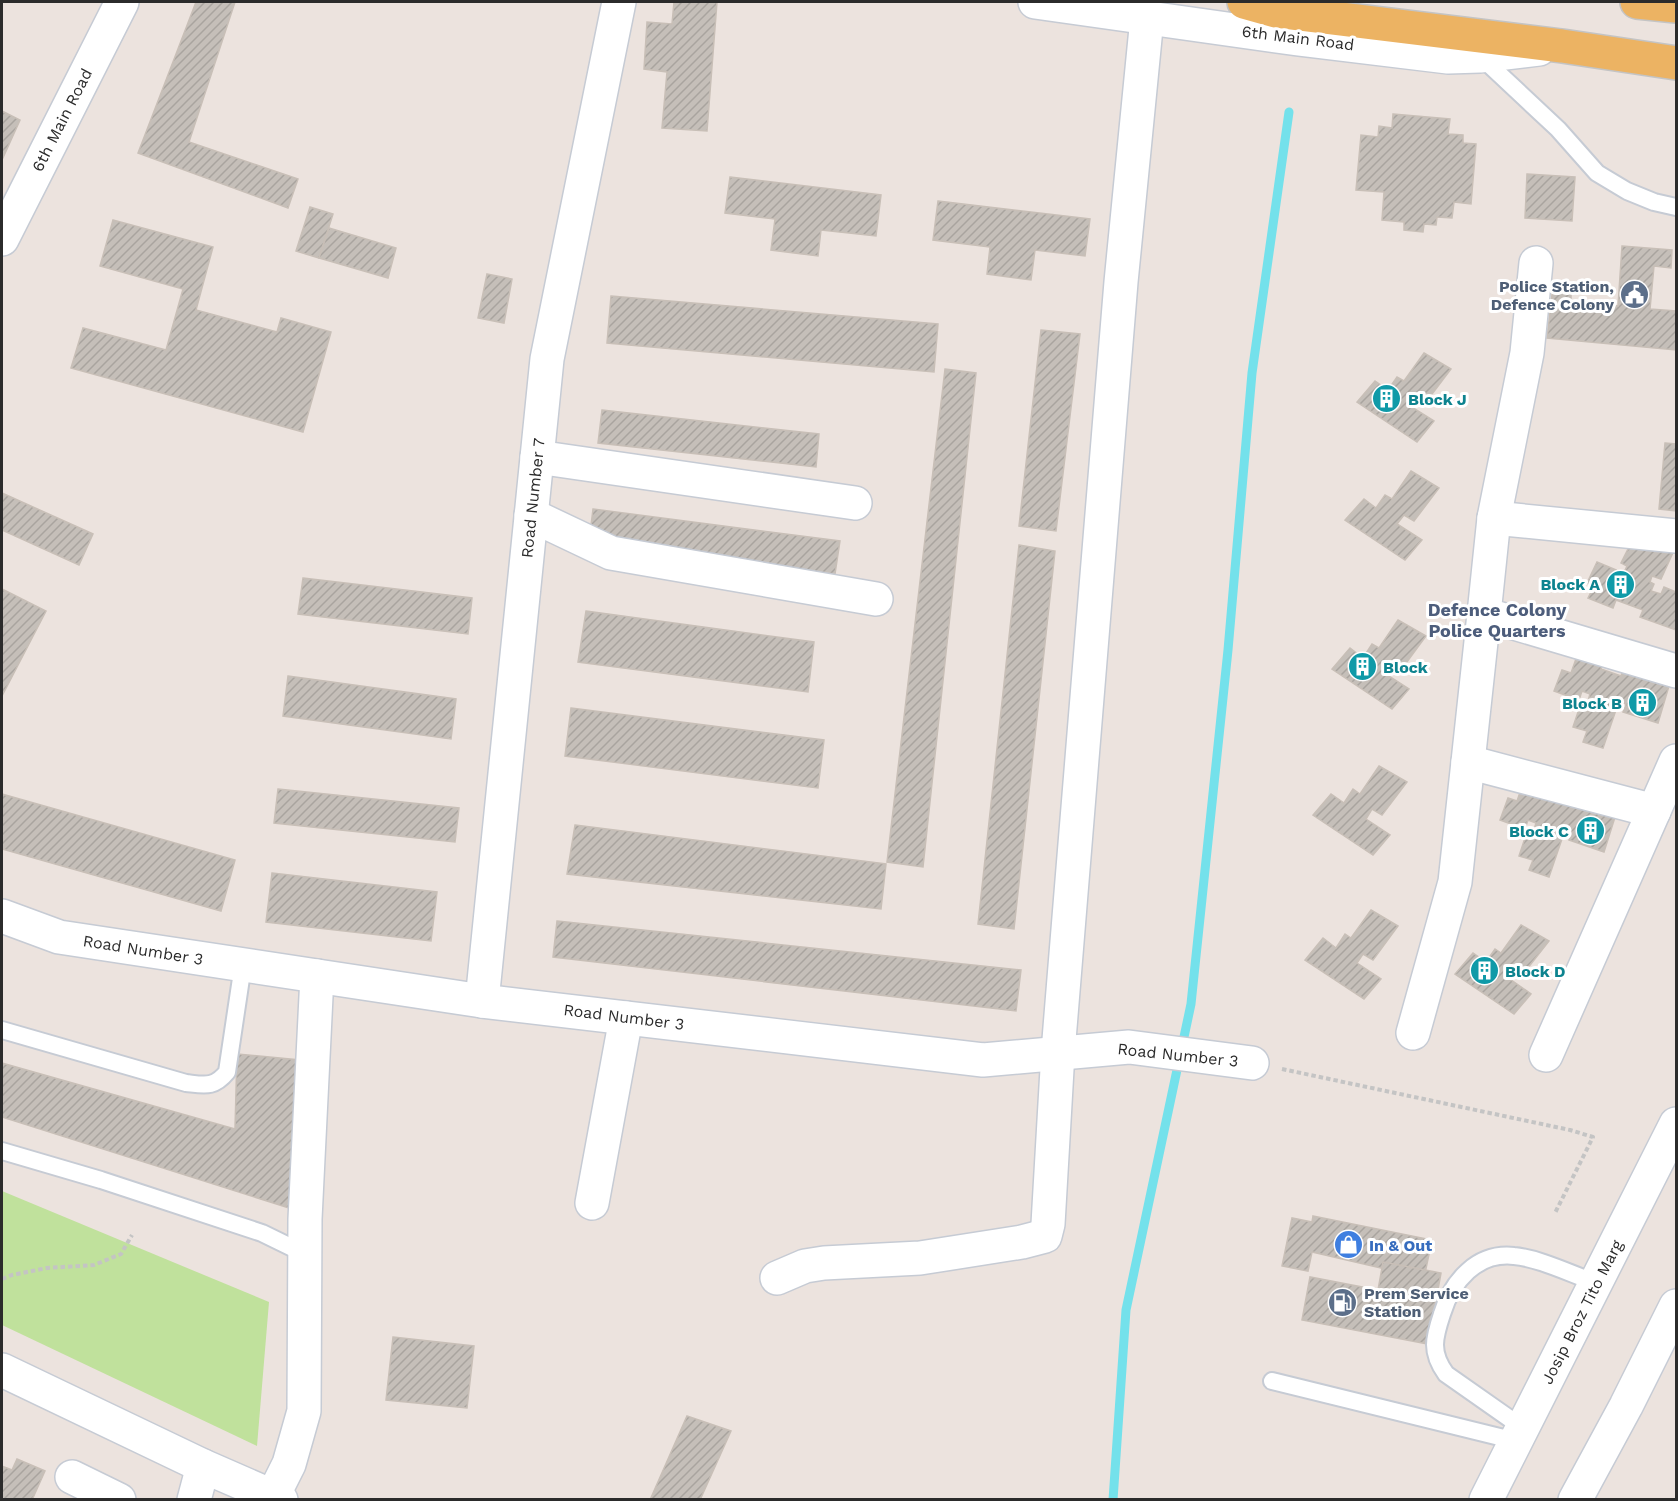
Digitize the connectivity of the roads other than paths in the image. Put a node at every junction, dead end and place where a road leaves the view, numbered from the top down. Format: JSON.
{"nodes":[{"id":1,"x":122,"y":2,"type":"edge"},
{"id":2,"x":619,"y":2,"type":"edge"},
{"id":3,"x":1035,"y":2,"type":"edge"},
{"id":4,"x":1244,"y":2,"type":"edge"},
{"id":5,"x":1637,"y":2,"type":"edge"},
{"id":6,"x":1677,"y":6,"type":"edge"},
{"id":7,"x":1147,"y":18,"type":"junction"},
{"id":8,"x":1562,"y":46,"type":"junction"},
{"id":9,"x":1480,"y":56,"type":"junction"},
{"id":10,"x":1677,"y":63,"type":"edge"},
{"id":11,"x":1677,"y":207,"type":"edge"},
{"id":12,"x":4,"y":229,"type":"edge"},
{"id":13,"x":1536,"y":264,"type":"dead end"},
{"id":14,"x":537,"y":457,"type":"junction"},
{"id":15,"x":855,"y":503,"type":"dead end"},
{"id":16,"x":531,"y":515,"type":"junction"},
{"id":17,"x":1494,"y":518,"type":"junction"},
{"id":18,"x":1677,"y":536,"type":"edge"},
{"id":19,"x":876,"y":598,"type":"dead end"},
{"id":20,"x":1484,"y":614,"type":"junction"},
{"id":21,"x":1677,"y":671,"type":"edge"},
{"id":22,"x":1677,"y":761,"type":"edge"},
{"id":23,"x":1468,"y":762,"type":"junction"},
{"id":24,"x":1654,"y":811,"type":"junction"},
{"id":25,"x":2,"y":916,"type":"edge"},
{"id":26,"x":243,"y":965,"type":"junction"},
{"id":27,"x":317,"y":976,"type":"junction"},
{"id":28,"x":482,"y":1001,"type":"junction"},
{"id":29,"x":626,"y":1018,"type":"junction"},
{"id":30,"x":2,"y":1030,"type":"edge"},
{"id":31,"x":1413,"y":1033,"type":"dead end"},
{"id":32,"x":1058,"y":1052,"type":"junction"},
{"id":33,"x":1546,"y":1055,"type":"dead end"},
{"id":34,"x":1252,"y":1063,"type":"road end"},
{"id":35,"x":1677,"y":1124,"type":"edge"},
{"id":36,"x":2,"y":1151,"type":"edge"},
{"id":37,"x":592,"y":1203,"type":"dead end"},
{"id":38,"x":305,"y":1254,"type":"junction"},
{"id":39,"x":777,"y":1278,"type":"dead end"},
{"id":40,"x":1597,"y":1283,"type":"junction"},
{"id":41,"x":1677,"y":1306,"type":"edge"},
{"id":42,"x":2,"y":1370,"type":"edge"},
{"id":43,"x":1272,"y":1381,"type":"dead end"},
{"id":44,"x":1626,"y":1406,"type":"junction"},
{"id":45,"x":1519,"y":1435,"type":"junction"},
{"id":46,"x":203,"y":1466,"type":"junction"},
{"id":47,"x":72,"y":1478,"type":"dead end"},
{"id":48,"x":277,"y":1498,"type":"edge"},
{"id":49,"x":119,"y":1500,"type":"edge"},
{"id":50,"x":194,"y":1500,"type":"edge"},
{"id":51,"x":1486,"y":1500,"type":"edge"},
{"id":52,"x":1575,"y":1500,"type":"edge"},
{"id":53,"x":1591,"y":1500,"type":"edge"}],
"edges":[{"from":1,"to":12,"type":"street","name":"6th Main Road"},
{"from":2,"to":14,"type":"street","name":"Road Number 7"},
{"from":3,"to":7,"type":"street","name":"6th Main Road"},
{"from":4,"to":8,"type":"main road"},
{"from":5,"to":6,"type":"main road"},
{"from":7,"to":9,"type":"street","name":"6th Main Road"},
{"from":7,"to":32,"type":"street"},
{"from":8,"to":9,"type":"street","name":"6th Main Road"},
{"from":8,"to":10,"type":"main road"},
{"from":9,"to":11,"type":"lane"},
{"from":13,"to":17,"type":"street"},
{"from":14,"to":15,"type":"street"},
{"from":14,"to":16,"type":"street","name":"Road Number 7"},
{"from":16,"to":19,"type":"street"},
{"from":16,"to":28,"type":"street","name":"Road Number 7"},
{"from":17,"to":18,"type":"street"},
{"from":17,"to":20,"type":"street"},
{"from":20,"to":21,"type":"street"},
{"from":20,"to":23,"type":"street"},
{"from":22,"to":24,"type":"street"},
{"from":23,"to":24,"type":"street"},
{"from":23,"to":31,"type":"street"},
{"from":24,"to":33,"type":"street"},
{"from":25,"to":26,"type":"street","name":"Road Number 3"},
{"from":26,"to":27,"type":"street","name":"Road Number 3"},
{"from":26,"to":30,"type":"lane"},
{"from":27,"to":28,"type":"street","name":"Road Number 3"},
{"from":27,"to":38,"type":"street"},
{"from":28,"to":29,"type":"street","name":"Road Number 3"},
{"from":29,"to":32,"type":"street","name":"Road Number 3"},
{"from":29,"to":37,"type":"street"},
{"from":32,"to":34,"type":"street","name":"Road Number 3"},
{"from":32,"to":39,"type":"street"},
{"from":35,"to":40,"type":"street","name":"Josip Broz Tito Marg"},
{"from":36,"to":38,"type":"lane"},
{"from":38,"to":48,"type":"street"},
{"from":40,"to":45,"type":"street","name":"Josip Broz Tito Marg"},
{"from":40,"to":45,"type":"lane"},
{"from":41,"to":44,"type":"street"},
{"from":42,"to":46,"type":"street"},
{"from":43,"to":45,"type":"lane"},
{"from":44,"to":52,"type":"street"},
{"from":44,"to":53,"type":"street"},
{"from":45,"to":51,"type":"street","name":"Josip Broz Tito Marg"},
{"from":46,"to":48,"type":"street"},
{"from":46,"to":50,"type":"street"},
{"from":47,"to":49,"type":"street"}]}
